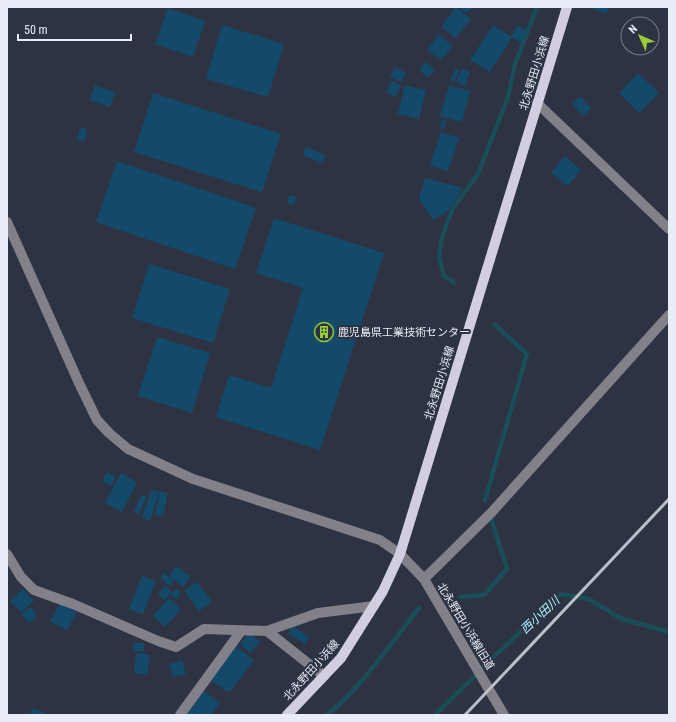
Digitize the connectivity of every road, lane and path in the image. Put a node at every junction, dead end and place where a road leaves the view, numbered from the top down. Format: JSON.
{"nodes":[{"id":1,"x":567,"y":7,"type":"edge"},
{"id":2,"x":537,"y":103,"type":"junction"},
{"id":3,"x":7,"y":222,"type":"edge"},
{"id":4,"x":669,"y":229,"type":"edge"},
{"id":5,"x":669,"y":315,"type":"edge"},
{"id":6,"x":7,"y":554,"type":"edge"},
{"id":7,"x":400,"y":554,"type":"junction"},
{"id":8,"x":424,"y":579,"type":"junction"},
{"id":9,"x":374,"y":606,"type":"junction"},
{"id":10,"x":241,"y":631,"type":"junction"},
{"id":11,"x":267,"y":631,"type":"junction"},
{"id":12,"x":324,"y":676,"type":"junction"},
{"id":13,"x":180,"y":715,"type":"edge"},
{"id":14,"x":287,"y":715,"type":"edge"},
{"id":15,"x":504,"y":715,"type":"edge"}],
"edges":[{"from":1,"to":2,"type":"main road","name":"北永野田小浜線"},
{"from":2,"to":4,"type":"street"},
{"from":2,"to":7,"type":"main road","name":"北永野田小浜線"},
{"from":3,"to":7,"type":"street","name":"北永野田小浜線旧道"},
{"from":5,"to":8,"type":"street"},
{"from":6,"to":10,"type":"street"},
{"from":7,"to":8,"type":"street","name":"北永野田小浜線旧道"},
{"from":7,"to":9,"type":"main road","name":"北永野田小浜線"},
{"from":8,"to":15,"type":"street","name":"北永野田小浜線旧道"},
{"from":9,"to":11,"type":"street"},
{"from":9,"to":12,"type":"main road","name":"北永野田小浜線"},
{"from":10,"to":11,"type":"street"},
{"from":10,"to":13,"type":"street"},
{"from":11,"to":12,"type":"street"},
{"from":12,"to":14,"type":"main road","name":"北永野田小浜線"}]}
